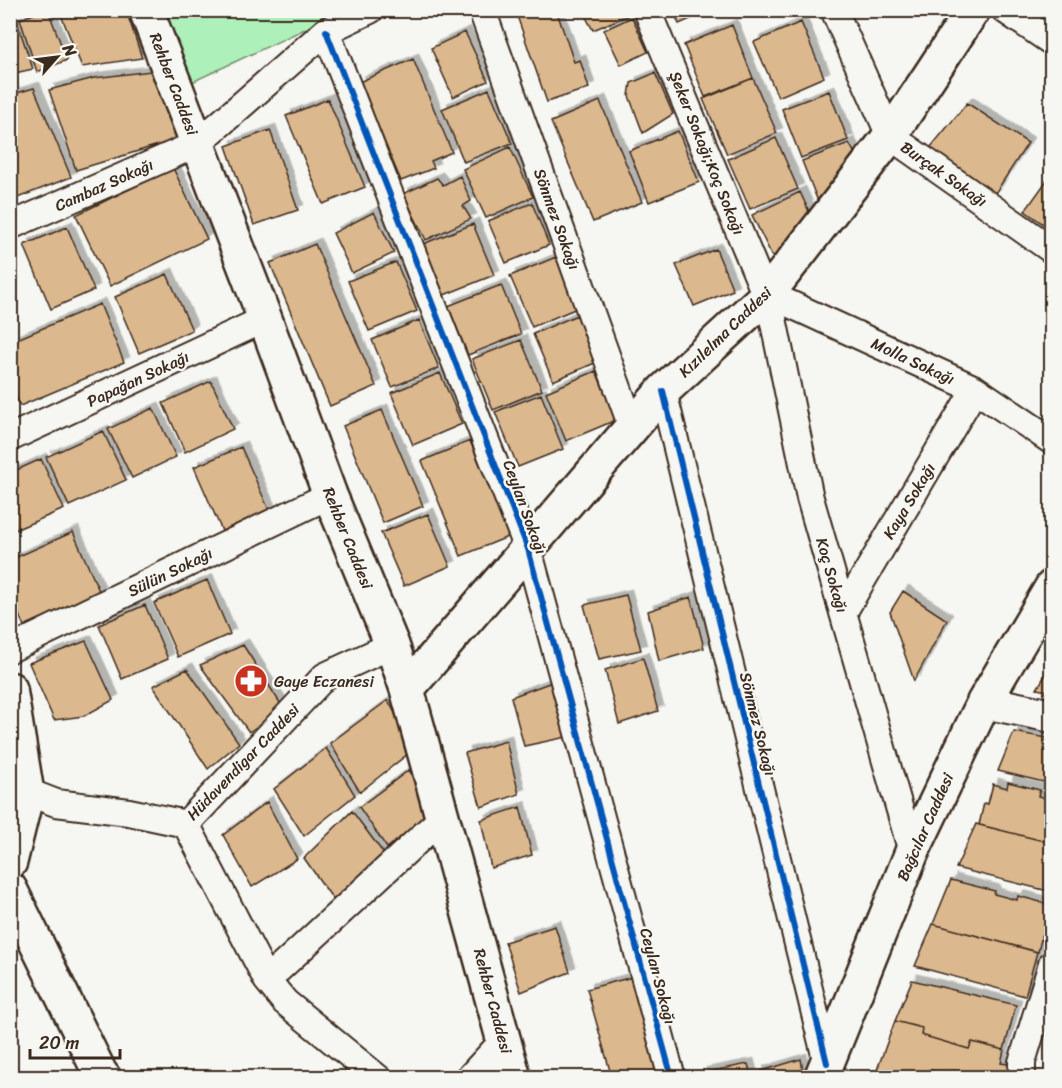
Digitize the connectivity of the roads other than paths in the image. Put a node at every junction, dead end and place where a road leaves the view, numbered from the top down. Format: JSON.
{"nodes":[{"id":1,"x":146,"y":10,"type":"edge"},
{"id":2,"x":370,"y":10,"type":"edge"},
{"id":3,"x":482,"y":10,"type":"edge"},
{"id":4,"x":647,"y":10,"type":"edge"},
{"id":5,"x":834,"y":10,"type":"edge"},
{"id":6,"x":973,"y":10,"type":"edge"},
{"id":7,"x":1005,"y":10,"type":"edge"},
{"id":8,"x":326,"y":31,"type":"junction"},
{"id":9,"x":1052,"y":42,"type":"edge"},
{"id":10,"x":890,"y":136,"type":"junction"},
{"id":11,"x":197,"y":144,"type":"junction"},
{"id":12,"x":10,"y":226,"type":"edge"},
{"id":13,"x":1052,"y":250,"type":"edge"},
{"id":14,"x":767,"y":295,"type":"junction"},
{"id":15,"x":265,"y":319,"type":"junction"},
{"id":16,"x":975,"y":389,"type":"junction"},
{"id":17,"x":663,"y":391,"type":"junction"},
{"id":18,"x":632,"y":427,"type":"junction"},
{"id":19,"x":10,"y":438,"type":"edge"},
{"id":20,"x":1052,"y":441,"type":"edge"},
{"id":21,"x":330,"y":495,"type":"junction"},
{"id":22,"x":528,"y":549,"type":"junction"},
{"id":23,"x":1052,"y":587,"type":"edge"},
{"id":24,"x":843,"y":613,"type":"junction"},
{"id":25,"x":392,"y":645,"type":"junction"},
{"id":26,"x":10,"y":649,"type":"edge"},
{"id":27,"x":10,"y":689,"type":"edge"},
{"id":28,"x":407,"y":689,"type":"junction"},
{"id":29,"x":984,"y":702,"type":"junction"},
{"id":30,"x":1052,"y":716,"type":"edge"},
{"id":31,"x":19,"y":790,"type":"edge"},
{"id":32,"x":442,"y":818,"type":"junction"},
{"id":33,"x":186,"y":824,"type":"junction"},
{"id":34,"x":912,"y":852,"type":"junction"},
{"id":35,"x":10,"y":862,"type":"edge"},
{"id":36,"x":10,"y":889,"type":"edge"},
{"id":37,"x":1052,"y":964,"type":"edge"},
{"id":38,"x":267,"y":980,"type":"junction"},
{"id":39,"x":503,"y":1041,"type":"junction"},
{"id":40,"x":824,"y":1070,"type":"edge"},
{"id":41,"x":104,"y":1077,"type":"edge"},
{"id":42,"x":378,"y":1077,"type":"edge"},
{"id":43,"x":469,"y":1077,"type":"edge"},
{"id":44,"x":514,"y":1077,"type":"edge"},
{"id":45,"x":672,"y":1077,"type":"edge"},
{"id":46,"x":1022,"y":1077,"type":"edge"}],
"edges":[{"from":1,"to":11,"type":"main road","name":"Rehber Caddesi"},
{"from":2,"to":8,"type":"street"},
{"from":3,"to":18,"type":"street","name":"Sönmez Sokağı"},
{"from":4,"to":14,"type":"street","name":"Şeker Sokağı;Koç Sokağı"},
{"from":5,"to":10,"type":"street","name":"Burçak Sokağı"},
{"from":6,"to":10,"type":"main road","name":"Kızılelma Caddesi"},
{"from":7,"to":9,"type":"street"},
{"from":8,"to":11,"type":"street"},
{"from":8,"to":22,"type":"street","name":"Ceylan Sokağı"},
{"from":10,"to":13,"type":"street","name":"Burçak Sokağı"},
{"from":10,"to":14,"type":"main road","name":"Kızılelma Caddesi"},
{"from":11,"to":12,"type":"street","name":"Cambaz Sokağı"},
{"from":11,"to":15,"type":"main road","name":"Rehber Caddesi"},
{"from":14,"to":16,"type":"street","name":"Molla Sokağı"},
{"from":14,"to":17,"type":"main road","name":"Kızılelma Caddesi"},
{"from":14,"to":24,"type":"street","name":"Koç Sokağı"},
{"from":15,"to":19,"type":"street","name":"Papağan Sokağı"},
{"from":15,"to":21,"type":"main road","name":"Rehber Caddesi"},
{"from":16,"to":20,"type":"street","name":"Molla Sokağı"},
{"from":16,"to":24,"type":"street","name":"Kaya Sokağı"},
{"from":17,"to":18,"type":"main road","name":"Kızılelma Caddesi"},
{"from":17,"to":40,"type":"street","name":"Sönmez Sokağı"},
{"from":18,"to":22,"type":"main road","name":"Kızılelma Caddesi"},
{"from":21,"to":25,"type":"main road","name":"Rehber Caddesi"},
{"from":21,"to":26,"type":"street","name":"Sülün Sokağı"},
{"from":22,"to":28,"type":"main road","name":"Kızılelma Caddesi"},
{"from":22,"to":45,"type":"street","name":"Ceylan Sokağı"},
{"from":23,"to":29,"type":"main road","name":"Bağcılar Caddesi"},
{"from":24,"to":34,"type":"street","name":"Koç Sokağı"},
{"from":25,"to":28,"type":"main road","name":"Rehber Caddesi"},
{"from":25,"to":33,"type":"street","name":"Hüdavendigar Caddesi"},
{"from":27,"to":31,"type":"main road"},
{"from":28,"to":32,"type":"main road","name":"Rehber Caddesi"},
{"from":29,"to":30,"type":"street"},
{"from":29,"to":34,"type":"main road","name":"Bağcılar Caddesi"},
{"from":31,"to":33,"type":"street","name":"Hüdavendigar Caddesi"},
{"from":31,"to":35,"type":"main road"},
{"from":32,"to":38,"type":"street"},
{"from":32,"to":39,"type":"main road","name":"Rehber Caddesi"},
{"from":33,"to":38,"type":"street"},
{"from":34,"to":40,"type":"main road","name":"Bağcılar Caddesi"},
{"from":36,"to":41,"type":"main road"},
{"from":37,"to":46,"type":"street"},
{"from":38,"to":42,"type":"street"},
{"from":39,"to":43,"type":"street"},
{"from":39,"to":44,"type":"main road","name":"Rehber Caddesi"}]}
